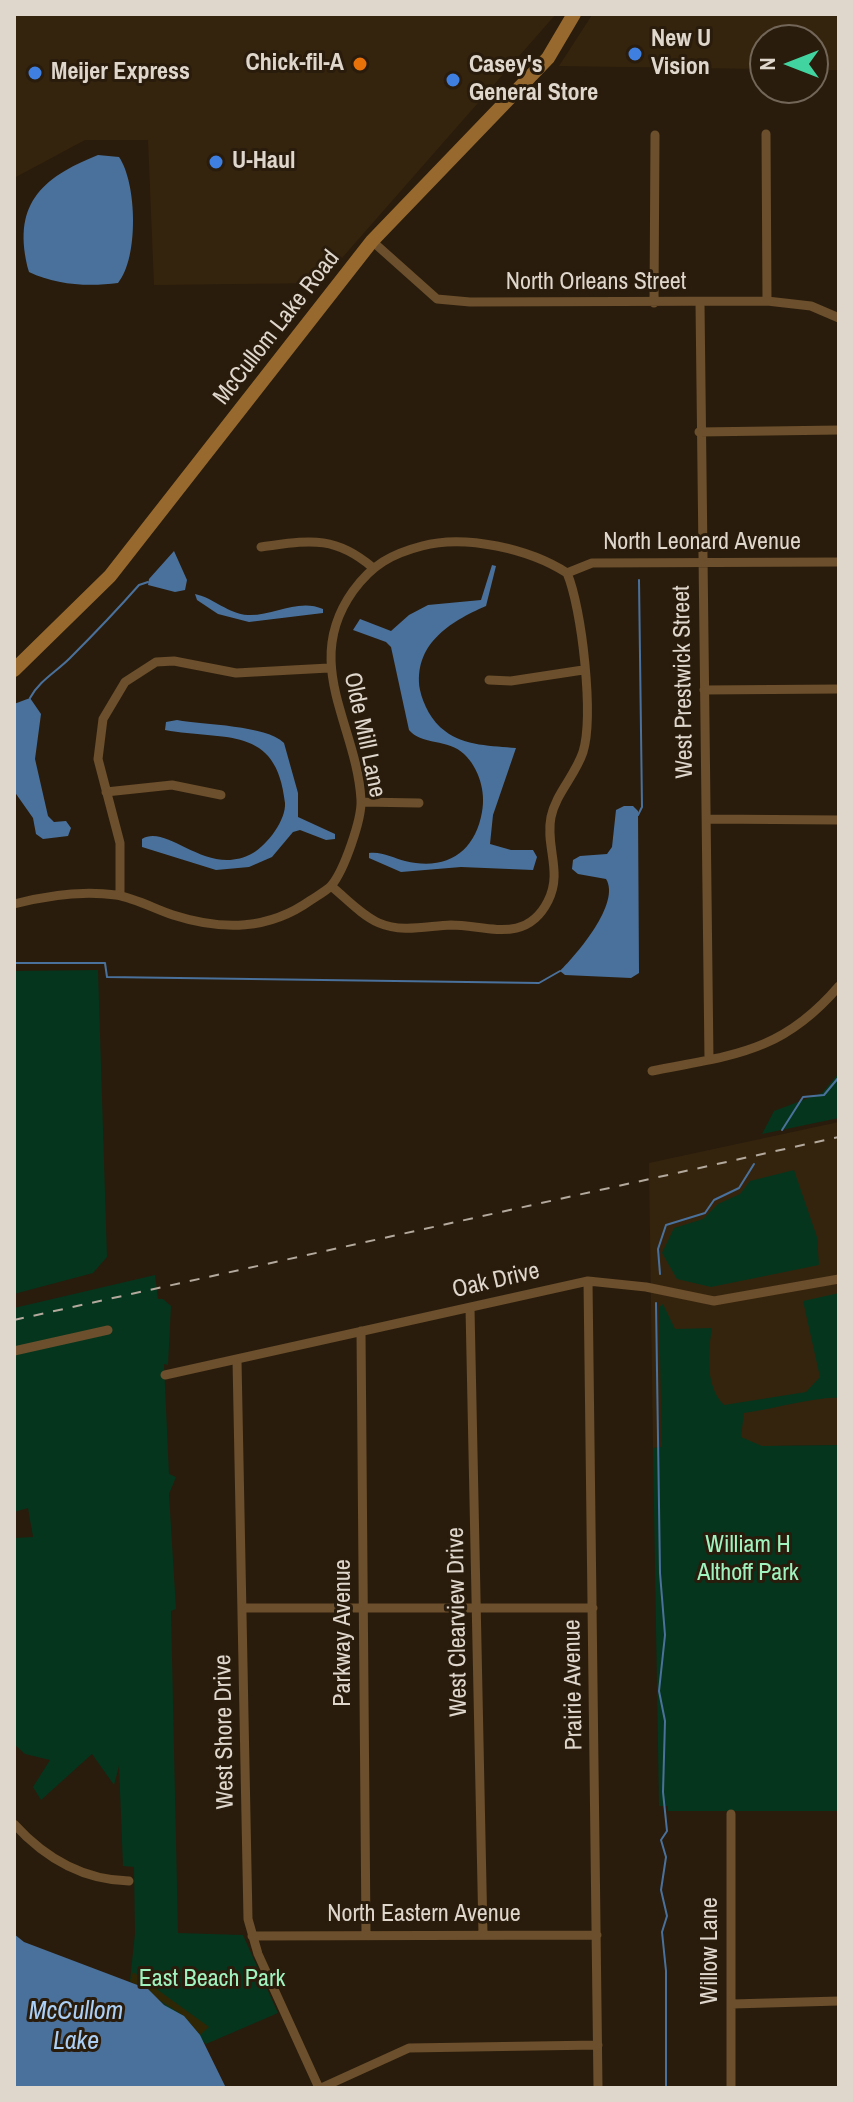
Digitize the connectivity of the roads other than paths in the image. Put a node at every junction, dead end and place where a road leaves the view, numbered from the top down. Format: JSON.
{"nodes":[{"id":1,"x":574,"y":14,"type":"edge"},
{"id":2,"x":766,"y":134,"type":"dead end"},
{"id":3,"x":655,"y":135,"type":"dead end"},
{"id":4,"x":372,"y":241,"type":"junction"},
{"id":5,"x":767,"y":301,"type":"junction"},
{"id":6,"x":654,"y":303,"type":"junction"},
{"id":7,"x":700,"y":303,"type":"junction"},
{"id":8,"x":839,"y":318,"type":"edge"},
{"id":9,"x":839,"y":430,"type":"edge"},
{"id":10,"x":699,"y":432,"type":"junction"},
{"id":11,"x":261,"y":547,"type":"dead end"},
{"id":12,"x":839,"y":562,"type":"edge"},
{"id":13,"x":702,"y":563,"type":"junction"},
{"id":14,"x":372,"y":567,"type":"junction"},
{"id":15,"x":567,"y":573,"type":"junction"},
{"id":16,"x":329,"y":668,"type":"junction"},
{"id":17,"x":14,"y":670,"type":"edge"},
{"id":18,"x":583,"y":670,"type":"junction"},
{"id":19,"x":489,"y":680,"type":"dead end"},
{"id":20,"x":839,"y":689,"type":"edge"},
{"id":21,"x":704,"y":690,"type":"junction"},
{"id":22,"x":106,"y":792,"type":"junction"},
{"id":23,"x":221,"y":795,"type":"dead end"},
{"id":24,"x":362,"y":802,"type":"junction"},
{"id":25,"x":419,"y":803,"type":"dead end"},
{"id":26,"x":707,"y":819,"type":"junction"},
{"id":27,"x":839,"y":820,"type":"edge"},
{"id":28,"x":331,"y":886,"type":"junction"},
{"id":29,"x":120,"y":895,"type":"junction"},
{"id":30,"x":14,"y":904,"type":"edge"},
{"id":31,"x":839,"y":986,"type":"edge"},
{"id":32,"x":709,"y":1060,"type":"junction"},
{"id":33,"x":652,"y":1071,"type":"dead end"},
{"id":34,"x":839,"y":1279,"type":"edge"},
{"id":35,"x":588,"y":1281,"type":"junction"},
{"id":36,"x":470,"y":1308,"type":"junction"},
{"id":37,"x":108,"y":1330,"type":"dead end"},
{"id":38,"x":361,"y":1331,"type":"junction"},
{"id":39,"x":14,"y":1351,"type":"edge"},
{"id":40,"x":237,"y":1360,"type":"junction"},
{"id":41,"x":165,"y":1375,"type":"dead end"},
{"id":42,"x":243,"y":1608,"type":"junction"},
{"id":43,"x":593,"y":1608,"type":"junction"},
{"id":44,"x":364,"y":1610,"type":"junction"},
{"id":45,"x":478,"y":1610,"type":"junction"},
{"id":46,"x":731,"y":1814,"type":"dead end"},
{"id":47,"x":14,"y":1824,"type":"edge"},
{"id":48,"x":129,"y":1881,"type":"dead end"},
{"id":49,"x":366,"y":1934,"type":"junction"},
{"id":50,"x":483,"y":1934,"type":"junction"},
{"id":51,"x":597,"y":1935,"type":"junction"},
{"id":52,"x":252,"y":1936,"type":"junction"},
{"id":53,"x":839,"y":2001,"type":"edge"},
{"id":54,"x":732,"y":2004,"type":"junction"},
{"id":55,"x":598,"y":2045,"type":"junction"},
{"id":56,"x":320,"y":2088,"type":"edge"},
{"id":57,"x":598,"y":2088,"type":"edge"},
{"id":58,"x":731,"y":2088,"type":"edge"}],
"edges":[{"from":1,"to":4,"type":"street","name":"McCullom Lake Road"},
{"from":2,"to":5,"type":"street"},
{"from":3,"to":6,"type":"street"},
{"from":4,"to":6,"type":"street","name":"North Orleans Street"},
{"from":4,"to":17,"type":"street","name":"McCullom Lake Road"},
{"from":5,"to":7,"type":"street","name":"North Orleans Street"},
{"from":5,"to":8,"type":"street","name":"North Orleans Street"},
{"from":6,"to":7,"type":"street","name":"North Orleans Street"},
{"from":7,"to":10,"type":"street","name":"West Prestwick Street"},
{"from":9,"to":10,"type":"street"},
{"from":10,"to":13,"type":"street","name":"West Prestwick Street"},
{"from":11,"to":14,"type":"street"},
{"from":12,"to":13,"type":"street","name":"North Leonard Avenue"},
{"from":13,"to":15,"type":"street","name":"North Leonard Avenue"},
{"from":13,"to":21,"type":"street","name":"West Prestwick Street"},
{"from":14,"to":15,"type":"street","name":"Olde Mill Lane"},
{"from":14,"to":16,"type":"street","name":"Olde Mill Lane"},
{"from":15,"to":18,"type":"street"},
{"from":16,"to":22,"type":"street"},
{"from":16,"to":24,"type":"street","name":"Olde Mill Lane"},
{"from":18,"to":19,"type":"street"},
{"from":18,"to":28,"type":"street"},
{"from":20,"to":21,"type":"street"},
{"from":21,"to":26,"type":"street","name":"West Prestwick Street"},
{"from":22,"to":23,"type":"street"},
{"from":22,"to":29,"type":"street"},
{"from":24,"to":25,"type":"street"},
{"from":24,"to":28,"type":"street","name":"Olde Mill Lane"},
{"from":26,"to":27,"type":"street"},
{"from":26,"to":32,"type":"street","name":"West Prestwick Street"},
{"from":28,"to":29,"type":"street","name":"Olde Mill Lane"},
{"from":29,"to":30,"type":"street","name":"Olde Mill Lane"},
{"from":31,"to":32,"type":"street"},
{"from":32,"to":33,"type":"street"},
{"from":34,"to":35,"type":"street","name":"Oak Drive"},
{"from":35,"to":36,"type":"street","name":"Oak Drive"},
{"from":35,"to":43,"type":"street","name":"Prairie Avenue"},
{"from":36,"to":38,"type":"street","name":"Oak Drive"},
{"from":36,"to":45,"type":"street","name":"West Clearview Drive"},
{"from":37,"to":39,"type":"street"},
{"from":38,"to":40,"type":"street","name":"Oak Drive"},
{"from":38,"to":44,"type":"street","name":"Parkway Avenue"},
{"from":40,"to":41,"type":"street","name":"Oak Drive"},
{"from":40,"to":42,"type":"street","name":"West Shore Drive"},
{"from":42,"to":44,"type":"street"},
{"from":42,"to":52,"type":"street","name":"West Shore Drive"},
{"from":43,"to":45,"type":"street"},
{"from":43,"to":51,"type":"street","name":"Prairie Avenue"},
{"from":44,"to":45,"type":"street"},
{"from":44,"to":49,"type":"street","name":"Parkway Avenue"},
{"from":45,"to":50,"type":"street","name":"West Clearview Drive"},
{"from":46,"to":54,"type":"street","name":"Willow Lane"},
{"from":47,"to":48,"type":"street"},
{"from":49,"to":50,"type":"street","name":"North Eastern Avenue"},
{"from":49,"to":52,"type":"street","name":"North Eastern Avenue"},
{"from":50,"to":51,"type":"street","name":"North Eastern Avenue"},
{"from":51,"to":55,"type":"street","name":"Prairie Avenue"},
{"from":52,"to":56,"type":"street","name":"West Shore Drive"},
{"from":53,"to":54,"type":"street"},
{"from":54,"to":58,"type":"street","name":"Willow Lane"},
{"from":55,"to":56,"type":"street"},
{"from":55,"to":57,"type":"street","name":"Prairie Avenue"}]}
